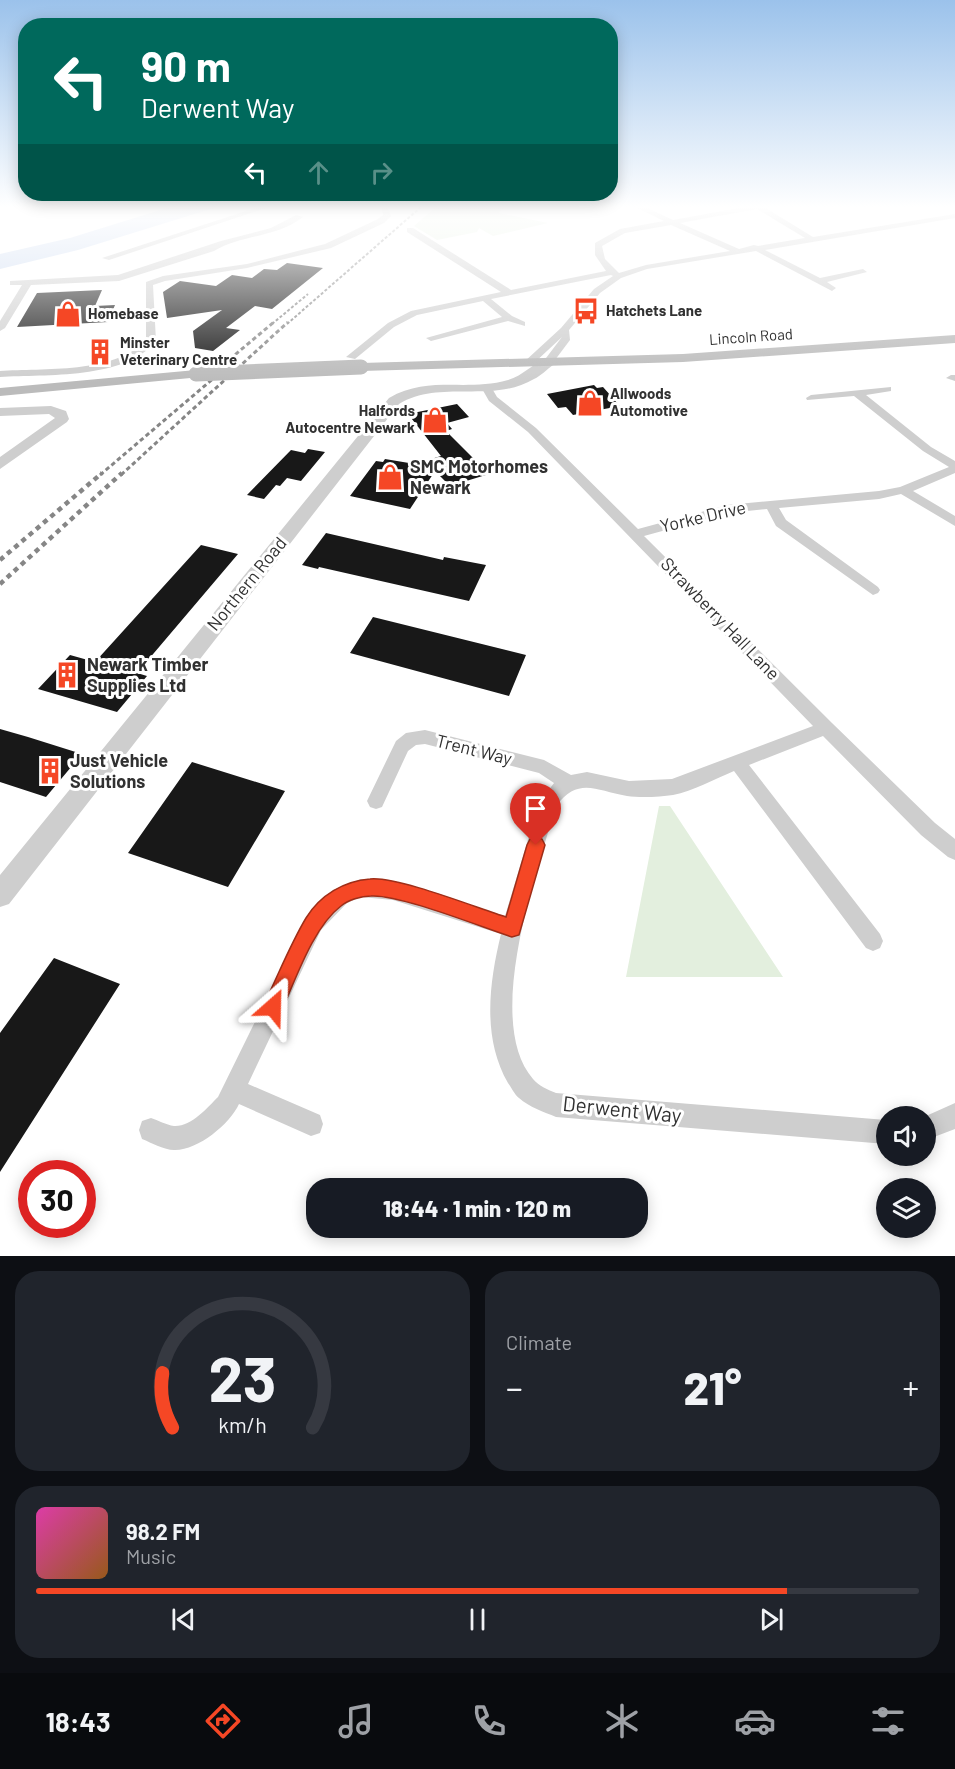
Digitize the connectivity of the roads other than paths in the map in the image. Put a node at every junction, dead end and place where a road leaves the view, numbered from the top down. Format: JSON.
{"nodes":[{"id":1,"x":158,"y":266,"type":"edge"},
{"id":2,"x":249,"y":266,"type":"edge"},
{"id":3,"x":466,"y":266,"type":"edge"},
{"id":4,"x":606,"y":266,"type":"edge"},
{"id":5,"x":653,"y":266,"type":"edge"},
{"id":6,"x":789,"y":266,"type":"edge"},
{"id":7,"x":863,"y":272,"type":"dead end"},
{"id":8,"x":615,"y":274,"type":"junction"},
{"id":9,"x":819,"y":282,"type":"junction"},
{"id":10,"x":13,"y":283,"type":"dead end"},
{"id":11,"x":28,"y":283,"type":"junction"},
{"id":12,"x":556,"y":285,"type":"junction"},
{"id":13,"x":832,"y":288,"type":"dead end"},
{"id":14,"x":597,"y":291,"type":"junction"},
{"id":15,"x":509,"y":293,"type":"junction"},
{"id":16,"x":484,"y":298,"type":"junction"},
{"id":17,"x":508,"y":318,"type":"junction"},
{"id":18,"x":522,"y":324,"type":"dead end"},
{"id":19,"x":0,"y":328,"type":"edge"},
{"id":20,"x":564,"y":330,"type":"junction"},
{"id":21,"x":431,"y":338,"type":"dead end"},
{"id":22,"x":955,"y":339,"type":"edge"},
{"id":23,"x":356,"y":362,"type":"junction"},
{"id":24,"x":529,"y":362,"type":"junction"},
{"id":25,"x":548,"y":362,"type":"junction"},
{"id":26,"x":0,"y":374,"type":"edge"},
{"id":27,"x":517,"y":383,"type":"junction"},
{"id":28,"x":486,"y":387,"type":"junction"},
{"id":29,"x":887,"y":389,"type":"dead end"},
{"id":30,"x":0,"y":392,"type":"edge"},
{"id":31,"x":856,"y":393,"type":"junction"},
{"id":32,"x":811,"y":398,"type":"dead end"},
{"id":33,"x":0,"y":412,"type":"edge"},
{"id":34,"x":0,"y":464,"type":"edge"},
{"id":35,"x":955,"y":467,"type":"edge"},
{"id":36,"x":903,"y":490,"type":"junction"},
{"id":37,"x":770,"y":504,"type":"junction"},
{"id":38,"x":955,"y":522,"type":"edge"},
{"id":39,"x":636,"y":534,"type":"junction"},
{"id":40,"x":873,"y":590,"type":"dead end"},
{"id":41,"x":826,"y":728,"type":"junction"},
{"id":42,"x":737,"y":762,"type":"junction"},
{"id":43,"x":569,"y":783,"type":"junction"},
{"id":44,"x":376,"y":801,"type":"dead end"},
{"id":45,"x":955,"y":851,"type":"edge"},
{"id":46,"x":0,"y":895,"type":"edge"},
{"id":47,"x":512,"y":928,"type":"junction"},
{"id":48,"x":873,"y":941,"type":"dead end"},
{"id":49,"x":234,"y":1090,"type":"junction"},
{"id":50,"x":955,"y":1115,"type":"edge"},
{"id":51,"x":311,"y":1125,"type":"dead end"},
{"id":52,"x":936,"y":1126,"type":"edge"},
{"id":53,"x":151,"y":1130,"type":"dead end"},
{"id":54,"x":876,"y":1131,"type":"edge"}],
"edges":[{"from":1,"to":11,"type":"street"},
{"from":2,"to":26,"type":"street"},
{"from":3,"to":15,"type":"street"},
{"from":4,"to":8,"type":"street"},
{"from":5,"to":8,"type":"street"},
{"from":6,"to":9,"type":"street"},
{"from":7,"to":9,"type":"street"},
{"from":8,"to":12,"type":"street"},
{"from":8,"to":14,"type":"street"},
{"from":9,"to":13,"type":"street"},
{"from":10,"to":11,"type":"street"},
{"from":11,"to":19,"type":"street"},
{"from":12,"to":14,"type":"street"},
{"from":12,"to":15,"type":"street"},
{"from":14,"to":20,"type":"street"},
{"from":15,"to":16,"type":"street"},
{"from":16,"to":17,"type":"street"},
{"from":16,"to":23,"type":"street"},
{"from":17,"to":18,"type":"street"},
{"from":17,"to":21,"type":"street"},
{"from":20,"to":24,"type":"street"},
{"from":20,"to":25,"type":"street"},
{"from":22,"to":25,"type":"main road","name":"Lincoln Road"},
{"from":23,"to":24,"type":"main road","name":"Lincoln Road"},
{"from":23,"to":30,"type":"main road","name":"Lincoln Road","bridge":true},
{"from":24,"to":25,"type":"main road","name":"Lincoln Road"},
{"from":24,"to":27,"type":"street"},
{"from":25,"to":27,"type":"street","name":"Northern Road"},
{"from":27,"to":28,"type":"street","name":"Northern Road"},
{"from":28,"to":39,"type":"street","name":"Strawberry Hall Lane"},
{"from":28,"to":46,"type":"street","name":"Northern Road"},
{"from":29,"to":31,"type":"street"},
{"from":31,"to":32,"type":"street"},
{"from":31,"to":35,"type":"street"},
{"from":33,"to":34,"type":"street"},
{"from":35,"to":36,"type":"street","name":"Yorke Drive"},
{"from":36,"to":37,"type":"street","name":"Yorke Drive"},
{"from":36,"to":38,"type":"street"},
{"from":37,"to":39,"type":"street","name":"Yorke Drive"},
{"from":37,"to":40,"type":"street","name":"Yorke Drive"},
{"from":39,"to":41,"type":"street","name":"Strawberry Hall Lane"},
{"from":41,"to":42,"type":"street"},
{"from":41,"to":45,"type":"street","name":"Strawberry Hall Lane"},
{"from":42,"to":43,"type":"street"},
{"from":42,"to":48,"type":"street"},
{"from":43,"to":44,"type":"street","name":"Trent Way"},
{"from":43,"to":47,"type":"street","name":"Derwent Way"},
{"from":47,"to":49,"type":"street"},
{"from":47,"to":54,"type":"street","name":"Derwent Way"},
{"from":49,"to":51,"type":"street"},
{"from":49,"to":53,"type":"street"},
{"from":50,"to":52,"type":"street"}]}
